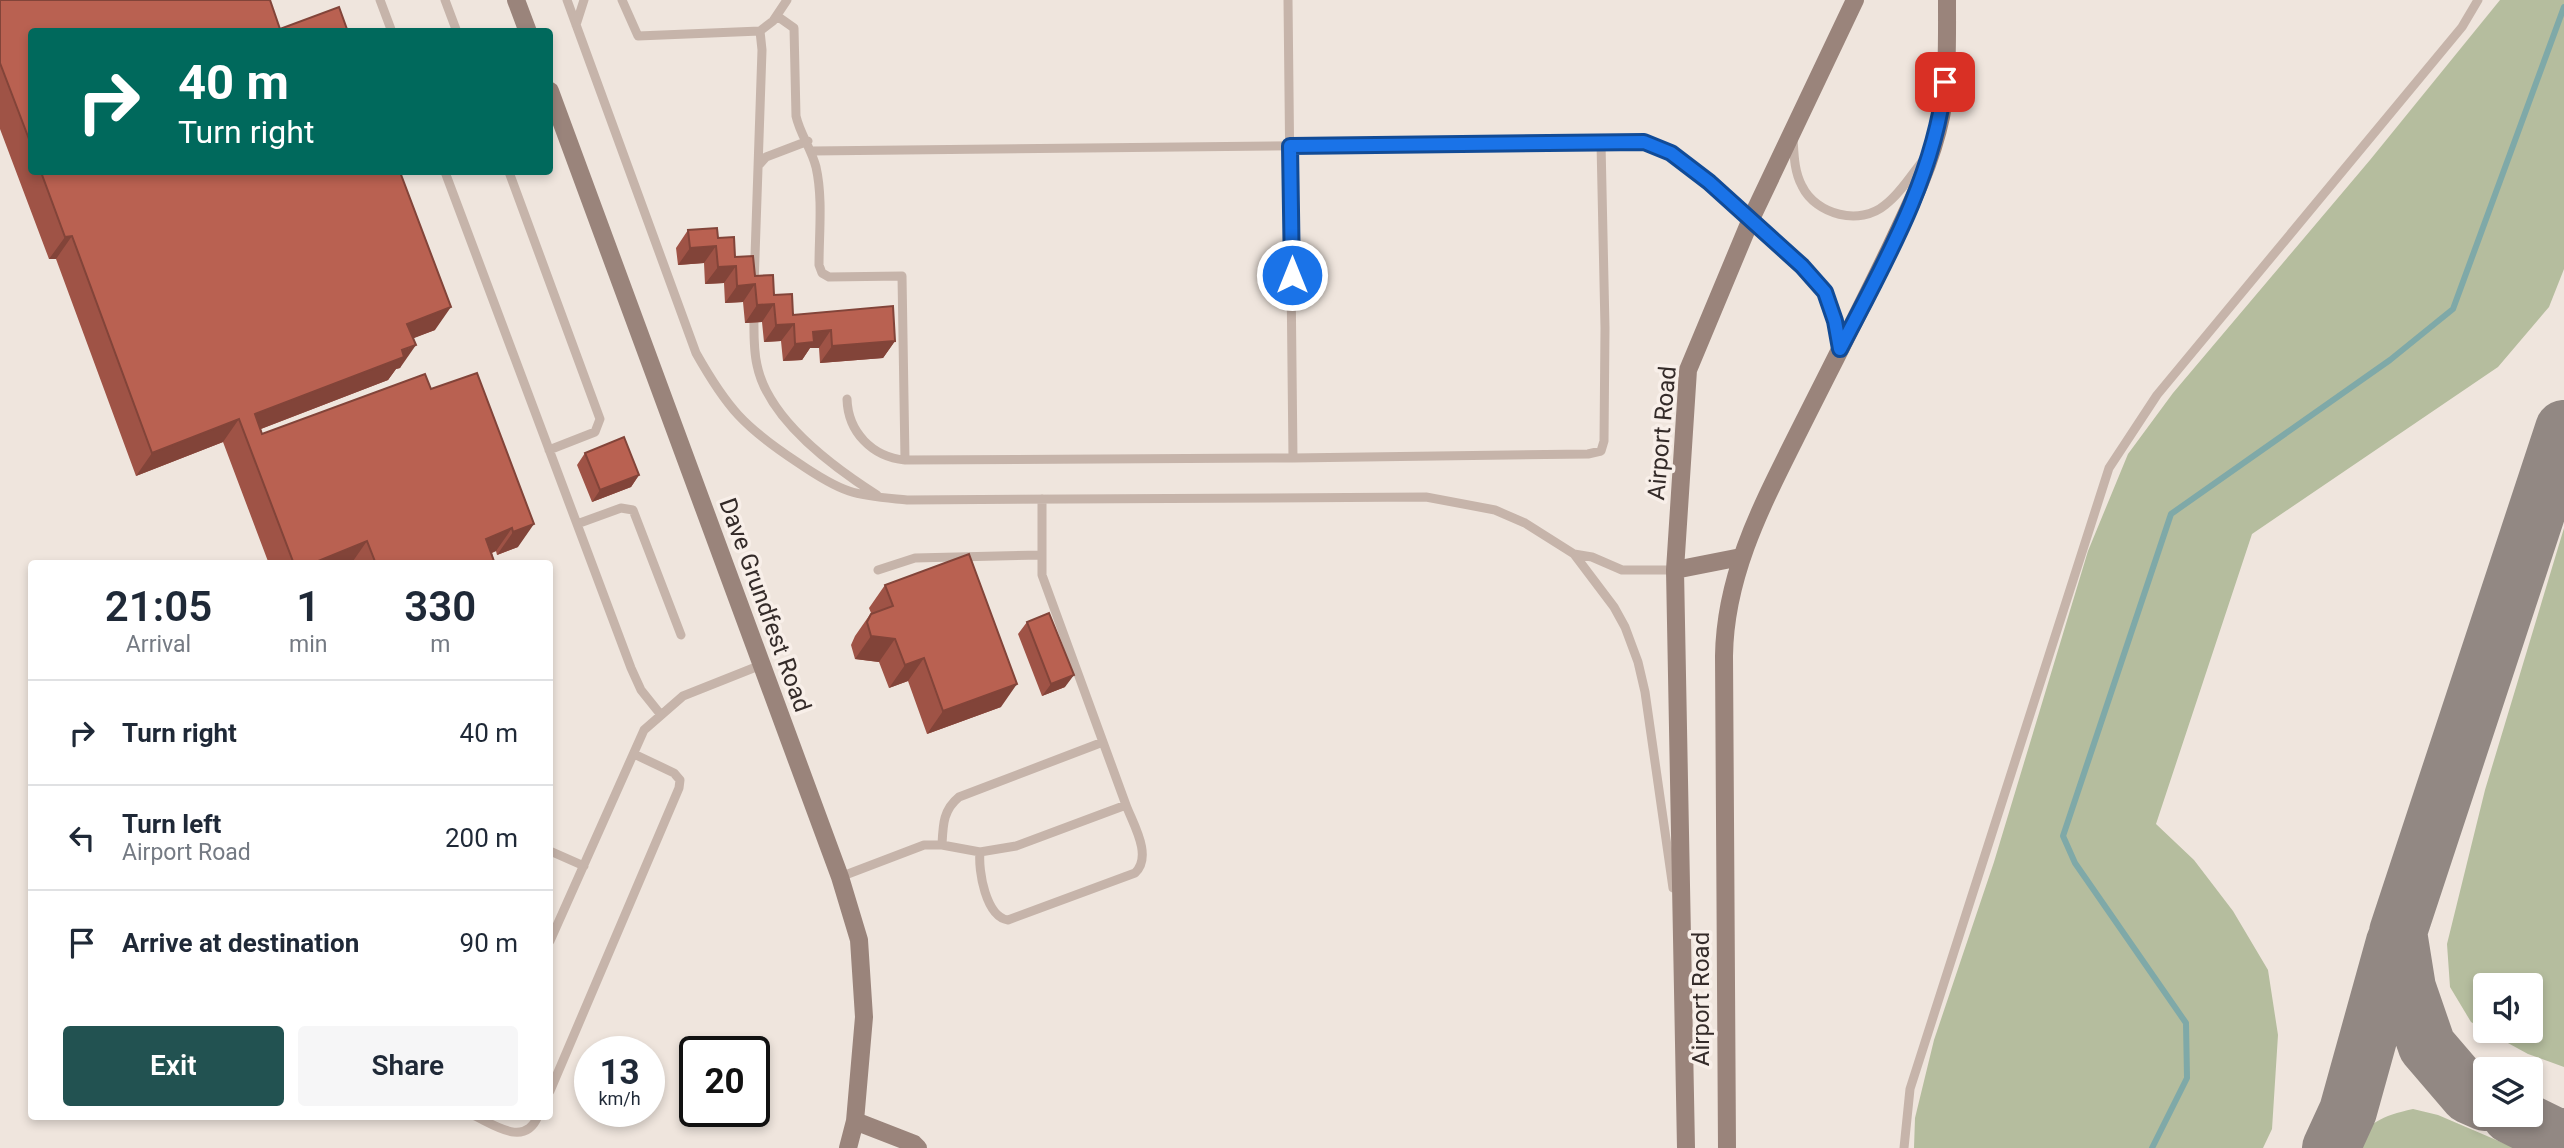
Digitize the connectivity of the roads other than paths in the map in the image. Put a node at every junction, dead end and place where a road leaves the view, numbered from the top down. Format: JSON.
{"nodes":[{"id":1,"x":380,"y":0,"type":"edge"},
{"id":2,"x":445,"y":0,"type":"edge"},
{"id":3,"x":516,"y":0,"type":"edge"},
{"id":4,"x":566,"y":0,"type":"edge"},
{"id":5,"x":584,"y":0,"type":"edge"},
{"id":6,"x":622,"y":0,"type":"edge"},
{"id":7,"x":787,"y":0,"type":"edge"},
{"id":8,"x":1288,"y":0,"type":"edge"},
{"id":9,"x":1855,"y":0,"type":"edge"},
{"id":10,"x":1947,"y":0,"type":"edge"},
{"id":11,"x":2478,"y":0,"type":"edge"},
{"id":12,"x":777,"y":16,"type":"junction"},
{"id":13,"x":576,"y":26,"type":"junction"},
{"id":14,"x":390,"y":28,"type":"edge"},
{"id":15,"x":456,"y":28,"type":"edge"},
{"id":16,"x":526,"y":28,"type":"edge"},
{"id":17,"x":760,"y":31,"type":"junction"},
{"id":18,"x":553,"y":114,"type":"edge"},
{"id":19,"x":1792,"y":133,"type":"junction"},
{"id":20,"x":808,"y":141,"type":"junction"},
{"id":21,"x":1601,"y":143,"type":"junction"},
{"id":22,"x":1290,"y":146,"type":"junction"},
{"id":23,"x":1932,"y":150,"type":"junction"},
{"id":24,"x":812,"y":151,"type":"junction"},
{"id":25,"x":758,"y":166,"type":"junction"},
{"id":26,"x":445,"y":175,"type":"edge"},
{"id":27,"x":510,"y":175,"type":"edge"},
{"id":28,"x":1751,"y":219,"type":"junction"},
{"id":29,"x":1840,"y":349,"type":"junction"},
{"id":30,"x":847,"y":400,"type":"dead end"},
{"id":31,"x":549,"y":450,"type":"junction"},
{"id":32,"x":1293,"y":458,"type":"junction"},
{"id":33,"x":905,"y":460,"type":"junction"},
{"id":34,"x":881,"y":497,"type":"junction"},
{"id":35,"x":1042,"y":499,"type":"junction"},
{"id":36,"x":577,"y":524,"type":"junction"},
{"id":37,"x":1574,"y":554,"type":"junction"},
{"id":38,"x":1041,"y":555,"type":"junction"},
{"id":39,"x":1741,"y":557,"type":"junction"},
{"id":40,"x":878,"y":570,"type":"dead end"},
{"id":41,"x":1675,"y":570,"type":"junction"},
{"id":42,"x":681,"y":635,"type":"dead end"},
{"id":43,"x":761,"y":665,"type":"junction"},
{"id":44,"x":661,"y":715,"type":"junction"},
{"id":45,"x":1103,"y":742,"type":"junction"},
{"id":46,"x":634,"y":754,"type":"junction"},
{"id":47,"x":1126,"y":805,"type":"junction"},
{"id":48,"x":942,"y":845,"type":"junction"},
{"id":49,"x":553,"y":852,"type":"edge"},
{"id":50,"x":980,"y":852,"type":"junction"},
{"id":51,"x":583,"y":866,"type":"junction"},
{"id":52,"x":840,"y":877,"type":"junction"},
{"id":53,"x":553,"y":935,"type":"edge"},
{"id":54,"x":1683,"y":954,"type":"junction"},
{"id":55,"x":553,"y":1084,"type":"edge"},
{"id":56,"x":483,"y":1120,"type":"edge"},
{"id":57,"x":536,"y":1120,"type":"edge"},
{"id":58,"x":855,"y":1121,"type":"junction"},
{"id":59,"x":848,"y":1148,"type":"edge"},
{"id":60,"x":918,"y":1148,"type":"edge"},
{"id":61,"x":1686,"y":1148,"type":"edge"},
{"id":62,"x":1727,"y":1148,"type":"edge"},
{"id":63,"x":1904,"y":1148,"type":"edge"}],
"edges":[{"from":1,"to":14,"type":"lane"},
{"from":2,"to":15,"type":"lane"},
{"from":3,"to":16,"type":"main road"},
{"from":4,"to":13,"type":"lane"},
{"from":5,"to":13,"type":"lane"},
{"from":6,"to":17,"type":"lane"},
{"from":7,"to":12,"type":"lane"},
{"from":8,"to":22,"type":"lane"},
{"from":9,"to":19,"type":"main road","name":"Airport Road"},
{"from":10,"to":23,"type":"main road","name":"Airport Road"},
{"from":11,"to":63,"type":"lane"},
{"from":12,"to":17,"type":"lane"},
{"from":12,"to":20,"type":"lane"},
{"from":13,"to":34,"type":"lane"},
{"from":17,"to":25,"type":"lane"},
{"from":18,"to":43,"type":"main road","name":"Dave Grundfest Road"},
{"from":19,"to":23,"type":"lane"},
{"from":19,"to":28,"type":"main road","name":"Airport Road"},
{"from":20,"to":24,"type":"lane"},
{"from":20,"to":25,"type":"lane"},
{"from":21,"to":22,"type":"lane"},
{"from":21,"to":28,"type":"lane"},
{"from":21,"to":32,"type":"lane"},
{"from":22,"to":24,"type":"lane"},
{"from":22,"to":32,"type":"lane"},
{"from":23,"to":29,"type":"main road","name":"Airport Road"},
{"from":24,"to":33,"type":"lane"},
{"from":25,"to":34,"type":"lane"},
{"from":26,"to":31,"type":"lane"},
{"from":27,"to":31,"type":"lane"},
{"from":28,"to":29,"type":"lane"},
{"from":28,"to":41,"type":"main road","name":"Airport Road"},
{"from":29,"to":39,"type":"main road","name":"Airport Road"},
{"from":30,"to":33,"type":"lane"},
{"from":31,"to":36,"type":"lane"},
{"from":32,"to":33,"type":"lane"},
{"from":34,"to":35,"type":"lane"},
{"from":35,"to":37,"type":"lane"},
{"from":35,"to":38,"type":"lane"},
{"from":36,"to":42,"type":"lane"},
{"from":36,"to":44,"type":"lane"},
{"from":37,"to":41,"type":"lane"},
{"from":37,"to":54,"type":"lane"},
{"from":38,"to":40,"type":"lane"},
{"from":38,"to":45,"type":"lane"},
{"from":39,"to":41,"type":"main road"},
{"from":39,"to":62,"type":"main road","name":"Airport Road"},
{"from":41,"to":54,"type":"main road","name":"Airport Road"},
{"from":43,"to":44,"type":"lane"},
{"from":43,"to":52,"type":"main road","name":"Dave Grundfest Road"},
{"from":44,"to":46,"type":"lane"},
{"from":45,"to":47,"type":"lane"},
{"from":45,"to":48,"type":"lane"},
{"from":46,"to":51,"type":"lane"},
{"from":46,"to":55,"type":"lane"},
{"from":47,"to":50,"type":"lane"},
{"from":47,"to":50,"type":"lane"},
{"from":48,"to":50,"type":"lane"},
{"from":48,"to":52,"type":"lane"},
{"from":49,"to":51,"type":"lane"},
{"from":51,"to":53,"type":"lane"},
{"from":52,"to":58,"type":"main road","name":"Dave Grundfest Road"},
{"from":54,"to":61,"type":"main road","name":"Airport Road"},
{"from":56,"to":57,"type":"lane"},
{"from":58,"to":59,"type":"main road","name":"Dave Grundfest Road"},
{"from":58,"to":60,"type":"main road"}]}
